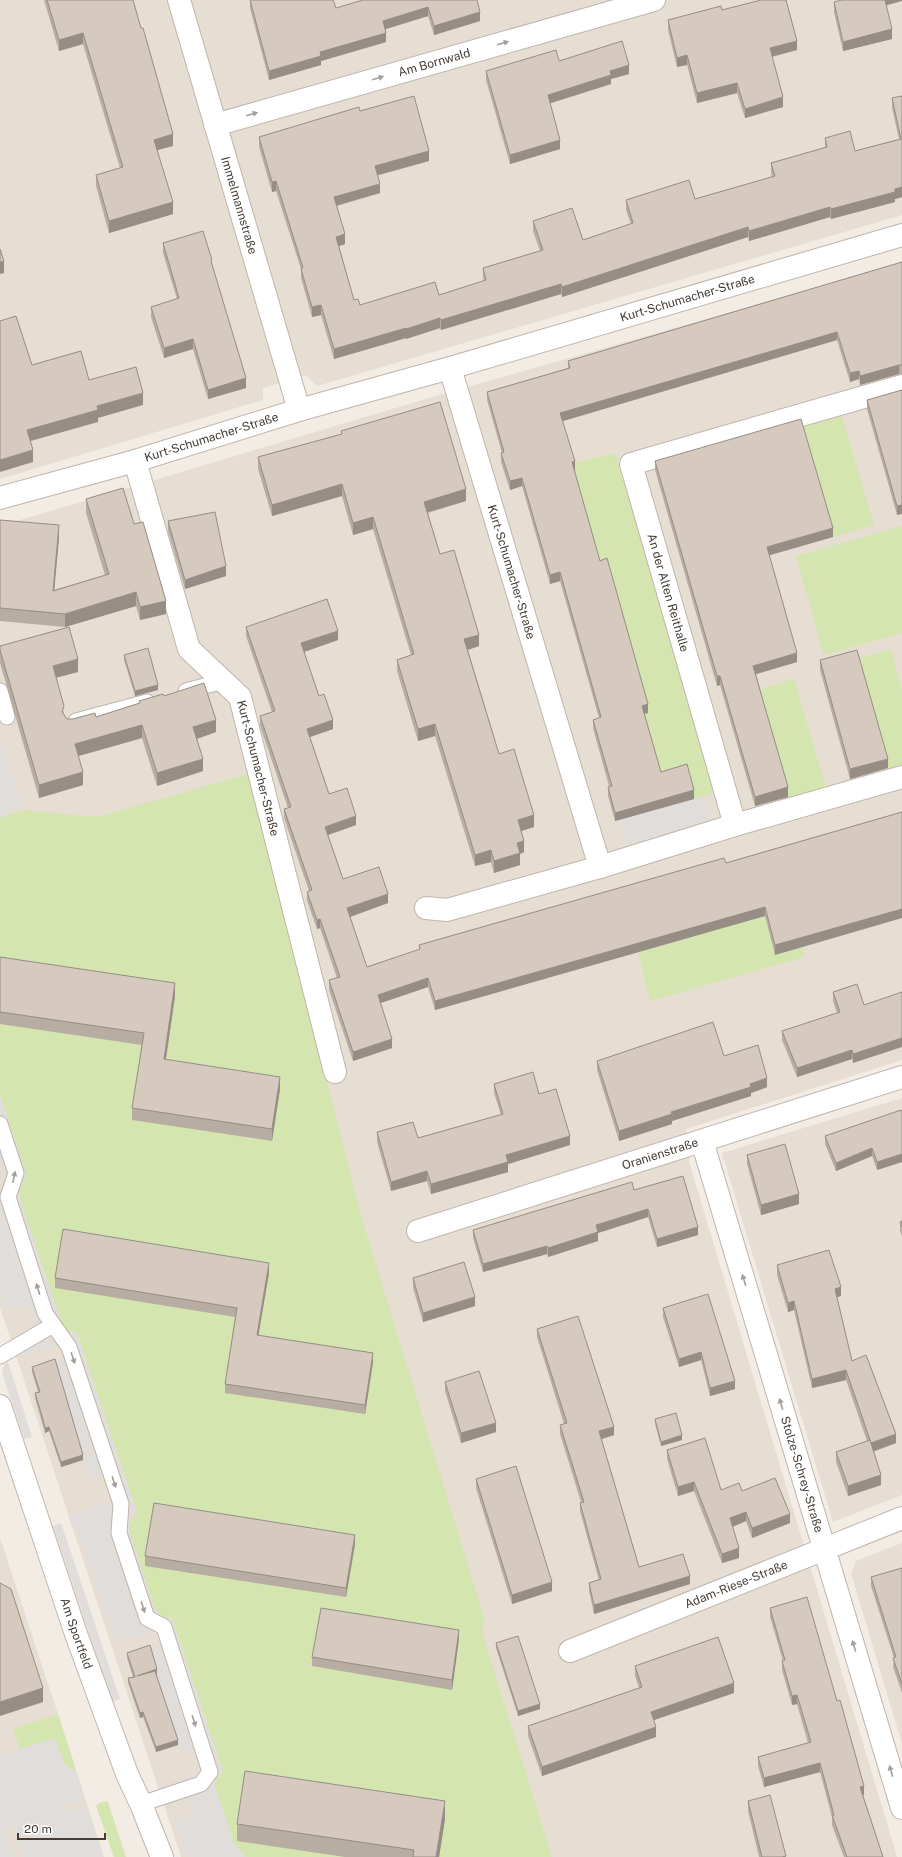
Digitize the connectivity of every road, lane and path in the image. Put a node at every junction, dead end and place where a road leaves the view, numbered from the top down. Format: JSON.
{"nodes":[{"id":1,"x":179,"y":0,"type":"edge"},
{"id":2,"x":654,"y":0,"type":"edge"},
{"id":3,"x":215,"y":125,"type":"junction"},
{"id":4,"x":902,"y":235,"type":"edge"},
{"id":5,"x":450,"y":368,"type":"junction"},
{"id":6,"x":902,"y":386,"type":"edge"},
{"id":7,"x":299,"y":410,"type":"junction"},
{"id":8,"x":135,"y":461,"type":"junction"},
{"id":9,"x":0,"y":498,"type":"edge"},
{"id":10,"x":223,"y":681,"type":"junction"},
{"id":11,"x":0,"y":691,"type":"edge"},
{"id":12,"x":7,"y":717,"type":"dead end"},
{"id":13,"x":71,"y":722,"type":"edge"},
{"id":14,"x":902,"y":777,"type":"edge"},
{"id":15,"x":735,"y":825,"type":"junction"},
{"id":16,"x":600,"y":867,"type":"junction"},
{"id":17,"x":426,"y":908,"type":"dead end"},
{"id":18,"x":335,"y":1072,"type":"dead end"},
{"id":19,"x":902,"y":1077,"type":"edge"},
{"id":20,"x":0,"y":1124,"type":"edge"},
{"id":21,"x":702,"y":1141,"type":"junction"},
{"id":22,"x":418,"y":1231,"type":"dead end"},
{"id":23,"x":53,"y":1325,"type":"junction"},
{"id":24,"x":0,"y":1356,"type":"edge"},
{"id":25,"x":0,"y":1406,"type":"edge"},
{"id":26,"x":902,"y":1518,"type":"edge"},
{"id":27,"x":825,"y":1549,"type":"junction"},
{"id":28,"x":570,"y":1651,"type":"dead end"},
{"id":29,"x":141,"y":1804,"type":"junction"},
{"id":30,"x":902,"y":1808,"type":"edge"},
{"id":31,"x":162,"y":1857,"type":"edge"}],
"edges":[{"from":1,"to":3,"type":"street","name":"Immelmannstraße"},
{"from":3,"to":2,"type":"street","name":"Am Bornwald","one_way":true},
{"from":3,"to":7,"type":"street","name":"Immelmannstraße"},
{"from":4,"to":5,"type":"street","name":"Kurt-Schumacher-Straße"},
{"from":5,"to":7,"type":"street","name":"Kurt-Schumacher-Straße"},
{"from":5,"to":16,"type":"street","name":"Kurt-Schumacher-Straße"},
{"from":6,"to":15,"type":"street","name":"An der Alten Reithalle"},
{"from":7,"to":8,"type":"street","name":"Kurt-Schumacher-Straße"},
{"from":8,"to":9,"type":"street","name":"Kurt-Schumacher-Straße"},
{"from":8,"to":10,"type":"street","name":"Kurt-Schumacher-Straße"},
{"from":10,"to":13,"type":"lane"},
{"from":10,"to":18,"type":"street","name":"Kurt-Schumacher-Straße"},
{"from":11,"to":12,"type":"lane"},
{"from":14,"to":15,"type":"street"},
{"from":15,"to":16,"type":"street"},
{"from":16,"to":17,"type":"street"},
{"from":19,"to":21,"type":"street","name":"Oranienstraße"},
{"from":23,"to":20,"type":"lane","one_way":true},
{"from":21,"to":22,"type":"street","name":"Oranienstraße"},
{"from":27,"to":21,"type":"street","name":"Stolze-Schrey-Straße","one_way":true},
{"from":23,"to":24,"type":"lane"},
{"from":23,"to":29,"type":"lane","one_way":true},
{"from":25,"to":29,"type":"street","name":"Am Sportfeld"},
{"from":26,"to":27,"type":"street","name":"Adam-Riese-Straße"},
{"from":27,"to":28,"type":"street","name":"Adam-Riese-Straße"},
{"from":30,"to":27,"type":"street","name":"Stolze-Schrey-Straße","one_way":true},
{"from":29,"to":31,"type":"street","name":"Am Sportfeld"}]}
